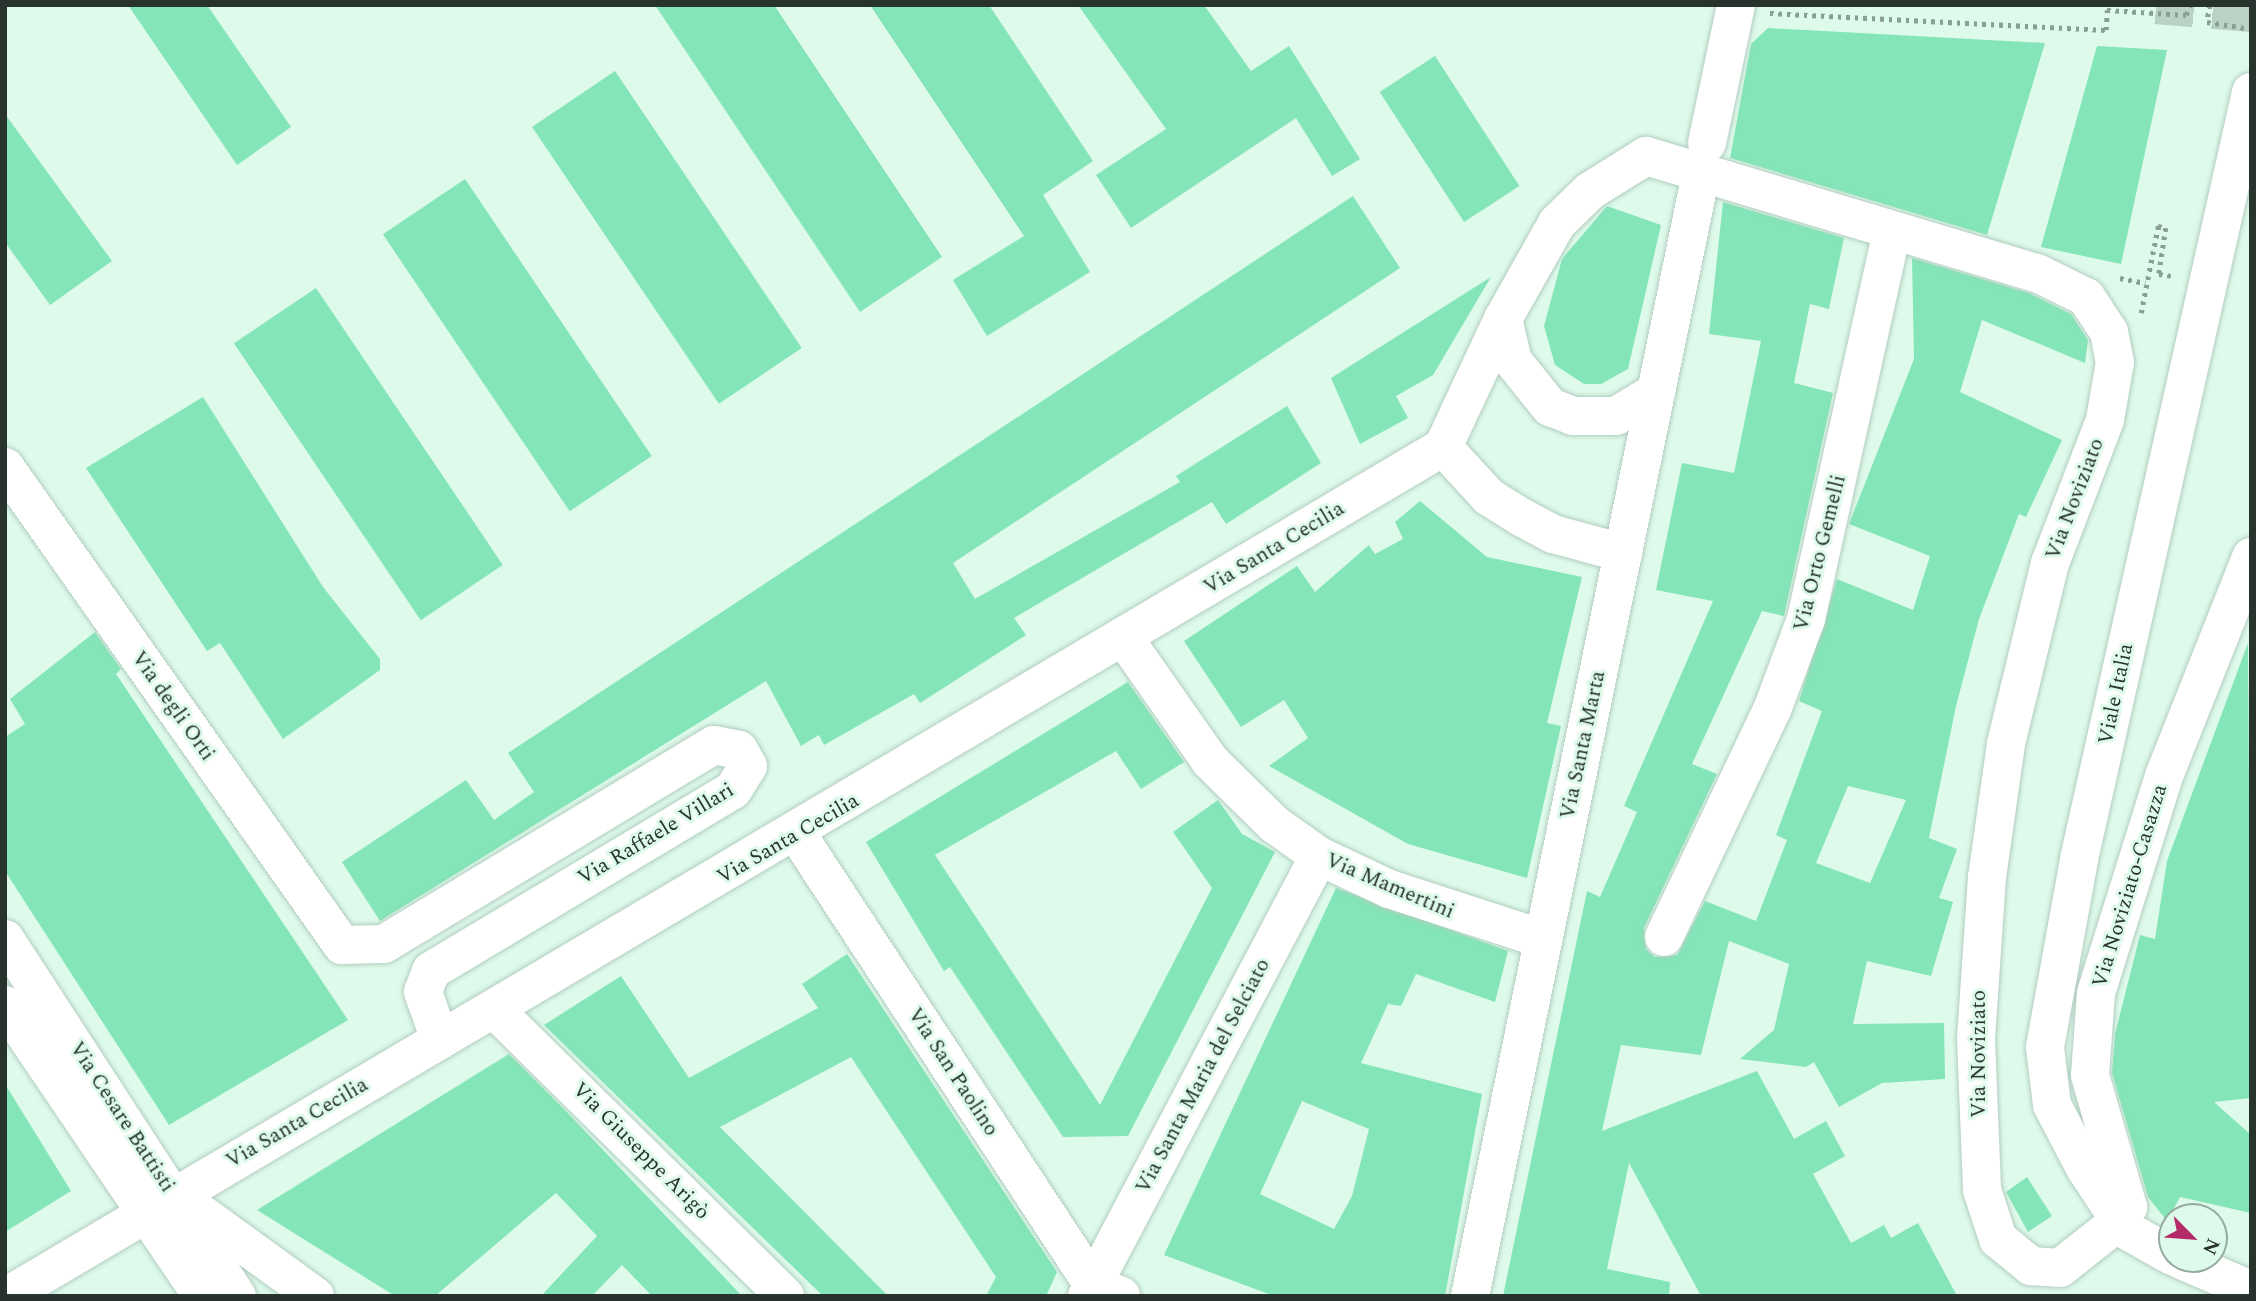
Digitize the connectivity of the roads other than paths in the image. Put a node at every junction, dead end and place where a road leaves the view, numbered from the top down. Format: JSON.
{"nodes":[{"id":1,"x":1735,"y":8,"type":"edge"},
{"id":2,"x":2251,"y":92,"type":"edge"},
{"id":3,"x":1707,"y":143,"type":"dead end"},
{"id":4,"x":2244,"y":155,"type":"edge"},
{"id":5,"x":1697,"y":194,"type":"dead end"},
{"id":6,"x":1892,"y":230,"type":"junction"},
{"id":7,"x":1503,"y":319,"type":"junction"},
{"id":8,"x":1656,"y":392,"type":"junction"},
{"id":9,"x":1443,"y":447,"type":"junction"},
{"id":10,"x":5,"y":467,"type":"edge"},
{"id":11,"x":1623,"y":552,"type":"junction"},
{"id":12,"x":2251,"y":557,"type":"edge"},
{"id":13,"x":1124,"y":638,"type":"junction"},
{"id":14,"x":797,"y":834,"type":"junction"},
{"id":15,"x":1319,"y":856,"type":"junction"},
{"id":16,"x":1664,"y":937,"type":"dead end"},
{"id":17,"x":1543,"y":939,"type":"junction"},
{"id":18,"x":5,"y":940,"type":"edge"},
{"id":19,"x":342,"y":945,"type":"joint"},
{"id":20,"x":5,"y":1005,"type":"edge"},
{"id":21,"x":494,"y":1009,"type":"junction"},
{"id":22,"x":440,"y":1040,"type":"junction"},
{"id":23,"x":158,"y":1203,"type":"junction"},
{"id":24,"x":2118,"y":1222,"type":"junction"},
{"id":25,"x":2158,"y":1247,"type":"edge"},
{"id":26,"x":2212,"y":1273,"type":"edge"},
{"id":27,"x":2251,"y":1290,"type":"edge"},
{"id":28,"x":1101,"y":1292,"type":"edge"},
{"id":29,"x":7,"y":1296,"type":"edge"},
{"id":30,"x":202,"y":1296,"type":"edge"},
{"id":31,"x":237,"y":1296,"type":"edge"},
{"id":32,"x":314,"y":1296,"type":"edge"},
{"id":33,"x":785,"y":1296,"type":"edge"},
{"id":34,"x":1469,"y":1296,"type":"edge"}],
"edges":[{"from":1,"to":3,"type":"street"},
{"from":2,"to":4,"type":"street","name":"Viale Italia"},
{"from":4,"to":24,"type":"street","name":"Viale Italia"},
{"from":5,"to":8,"type":"street","name":"Via Santa Marta"},
{"from":6,"to":7,"type":"street","name":"Via Noviziato"},
{"from":6,"to":16,"type":"street","name":"Via Orto Gemelli"},
{"from":6,"to":24,"type":"street","name":"Via Noviziato"},
{"from":7,"to":8,"type":"street"},
{"from":7,"to":9,"type":"street"},
{"from":8,"to":11,"type":"street","name":"Via Santa Marta"},
{"from":9,"to":11,"type":"street"},
{"from":9,"to":13,"type":"street","name":"Via Santa Cecilia"},
{"from":10,"to":19,"type":"street","name":"Via degli Orti"},
{"from":11,"to":17,"type":"street","name":"Via Santa Marta"},
{"from":12,"to":24,"type":"street","name":"Via Noviziato-Casazza"},
{"from":13,"to":14,"type":"street","name":"Via Santa Cecilia"},
{"from":13,"to":15,"type":"street","name":"Via Mamertini"},
{"from":14,"to":21,"type":"street","name":"Via Santa Cecilia"},
{"from":14,"to":28,"type":"street","name":"Via San Paolino"},
{"from":15,"to":17,"type":"street","name":"Via Mamertini"},
{"from":15,"to":28,"type":"street","name":"Via Santa Maria del Selciato"},
{"from":17,"to":34,"type":"street","name":"Via Santa Marta"},
{"from":18,"to":23,"type":"street","name":"Via Cesare Battisti"},
{"from":19,"to":22,"type":"street","name":"Via Raffaele Villari"},
{"from":20,"to":23,"type":"street","name":"Via Cesare Battisti"},
{"from":21,"to":22,"type":"street","name":"Via Santa Cecilia"},
{"from":21,"to":33,"type":"street","name":"Via Giuseppe Arigò"},
{"from":22,"to":23,"type":"street","name":"Via Santa Cecilia"},
{"from":23,"to":29,"type":"street","name":"Via Santa Cecilia"},
{"from":23,"to":30,"type":"street","name":"Via Cesare Battisti"},
{"from":23,"to":31,"type":"street","name":"Via Cesare Battisti"},
{"from":23,"to":32,"type":"street"},
{"from":24,"to":25,"type":"street","name":"Viale Italia"},
{"from":26,"to":27,"type":"street"}]}
